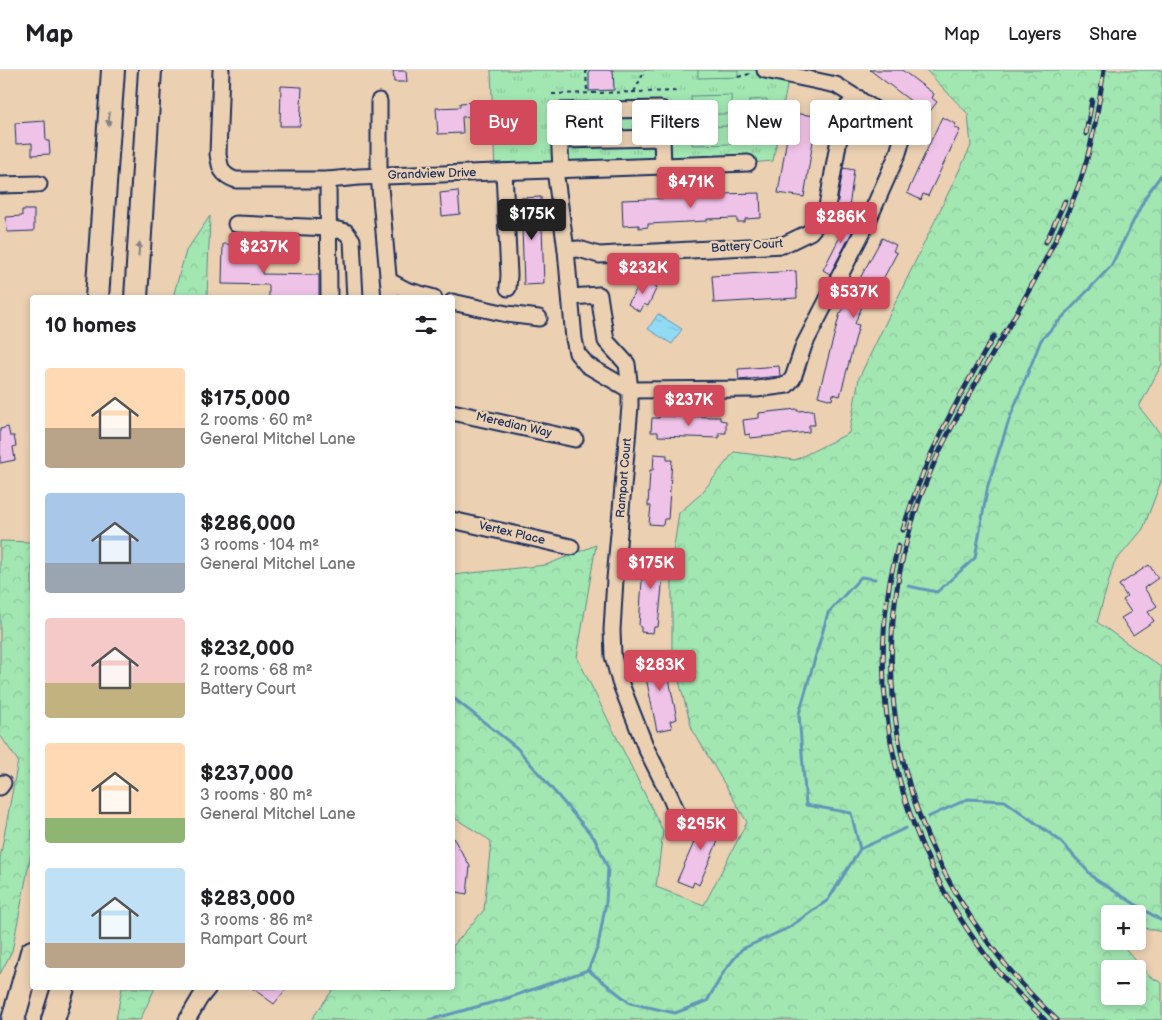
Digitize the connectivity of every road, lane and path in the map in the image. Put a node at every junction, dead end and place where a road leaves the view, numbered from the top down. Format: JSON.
{"nodes":[{"id":1,"x":113,"y":70,"type":"edge"},
{"id":2,"x":150,"y":70,"type":"edge"},
{"id":3,"x":221,"y":70,"type":"edge"},
{"id":4,"x":586,"y":70,"type":"edge"},
{"id":5,"x":645,"y":70,"type":"edge"},
{"id":6,"x":764,"y":70,"type":"edge"},
{"id":7,"x":738,"y":77,"type":"dead end"},
{"id":8,"x":680,"y":91,"type":"dead end"},
{"id":9,"x":634,"y":92,"type":"junction"},
{"id":10,"x":587,"y":93,"type":"junction"},
{"id":11,"x":552,"y":94,"type":"dead end"},
{"id":12,"x":858,"y":98,"type":"junction"},
{"id":13,"x":379,"y":101,"type":"dead end"},
{"id":14,"x":560,"y":145,"type":"edge"},
{"id":15,"x":662,"y":145,"type":"edge"},
{"id":16,"x":748,"y":163,"type":"dead end"},
{"id":17,"x":663,"y":166,"type":"junction"},
{"id":18,"x":558,"y":170,"type":"junction"},
{"id":19,"x":504,"y":172,"type":"junction"},
{"id":20,"x":379,"y":176,"type":"junction"},
{"id":21,"x":328,"y":180,"type":"junction"},
{"id":22,"x":39,"y":184,"type":"dead end"},
{"id":23,"x":0,"y":185,"type":"edge"},
{"id":24,"x":236,"y":224,"type":"dead end"},
{"id":25,"x":330,"y":228,"type":"junction"},
{"id":26,"x":566,"y":250,"type":"junction"},
{"id":27,"x":389,"y":281,"type":"junction"},
{"id":28,"x":508,"y":288,"type":"dead end"},
{"id":29,"x":97,"y":295,"type":"edge"},
{"id":30,"x":136,"y":295,"type":"edge"},
{"id":31,"x":329,"y":295,"type":"edge"},
{"id":32,"x":355,"y":295,"type":"edge"},
{"id":33,"x":390,"y":295,"type":"edge"},
{"id":34,"x":424,"y":295,"type":"edge"},
{"id":35,"x":571,"y":297,"type":"junction"},
{"id":36,"x":455,"y":303,"type":"edge"},
{"id":37,"x":539,"y":318,"type":"dead end"},
{"id":38,"x":630,"y":390,"type":"junction"},
{"id":39,"x":455,"y":413,"type":"edge"},
{"id":40,"x":575,"y":439,"type":"dead end"},
{"id":41,"x":455,"y":521,"type":"edge"},
{"id":42,"x":572,"y":547,"type":"dead end"},
{"id":43,"x":681,"y":822,"type":"dead end"},
{"id":44,"x":30,"y":960,"type":"edge"},
{"id":45,"x":26,"y":977,"type":"junction"},
{"id":46,"x":62,"y":990,"type":"edge"},
{"id":47,"x":206,"y":990,"type":"edge"},
{"id":48,"x":8,"y":1020,"type":"edge"},
{"id":49,"x":12,"y":1020,"type":"edge"},
{"id":50,"x":53,"y":1020,"type":"edge"},
{"id":51,"x":187,"y":1020,"type":"edge"}],
"edges":[{"from":1,"to":29,"type":"highway","one_way":true},
{"from":30,"to":2,"type":"highway","one_way":true},
{"from":3,"to":21,"type":"street","name":"Grandview Drive"},
{"from":4,"to":10,"type":"path"},
{"from":5,"to":9,"type":"path"},
{"from":6,"to":7,"type":"path"},
{"from":6,"to":12,"type":"street"},
{"from":8,"to":9,"type":"path"},
{"from":9,"to":10,"type":"path"},
{"from":10,"to":11,"type":"path"},
{"from":12,"to":26,"type":"street","name":"Battery Court"},
{"from":12,"to":38,"type":"street"},
{"from":13,"to":20,"type":"street"},
{"from":14,"to":18,"type":"street"},
{"from":15,"to":17,"type":"street"},
{"from":16,"to":17,"type":"street","name":"Grandview Drive"},
{"from":17,"to":18,"type":"street","name":"Grandview Drive"},
{"from":18,"to":19,"type":"street","name":"Grandview Drive"},
{"from":18,"to":26,"type":"street"},
{"from":19,"to":20,"type":"street","name":"Grandview Drive"},
{"from":19,"to":28,"type":"street"},
{"from":20,"to":21,"type":"street","name":"Grandview Drive"},
{"from":20,"to":27,"type":"street"},
{"from":21,"to":25,"type":"street"},
{"from":22,"to":23,"type":"street"},
{"from":24,"to":25,"type":"street"},
{"from":25,"to":31,"type":"street"},
{"from":25,"to":32,"type":"street"},
{"from":26,"to":35,"type":"street"},
{"from":27,"to":33,"type":"street"},
{"from":27,"to":34,"type":"street"},
{"from":35,"to":38,"type":"street"},
{"from":35,"to":38,"type":"street","name":"Rampart Court"},
{"from":36,"to":37,"type":"street"},
{"from":38,"to":43,"type":"street","name":"Rampart Court"},
{"from":39,"to":40,"type":"street","name":"Meredian Way"},
{"from":41,"to":42,"type":"street","name":"Vertex Place"},
{"from":44,"to":45,"type":"highway"},
{"from":45,"to":48,"type":"highway"},
{"from":45,"to":49,"type":"highway"},
{"from":46,"to":50,"type":"highway"},
{"from":47,"to":51,"type":"street"}]}
